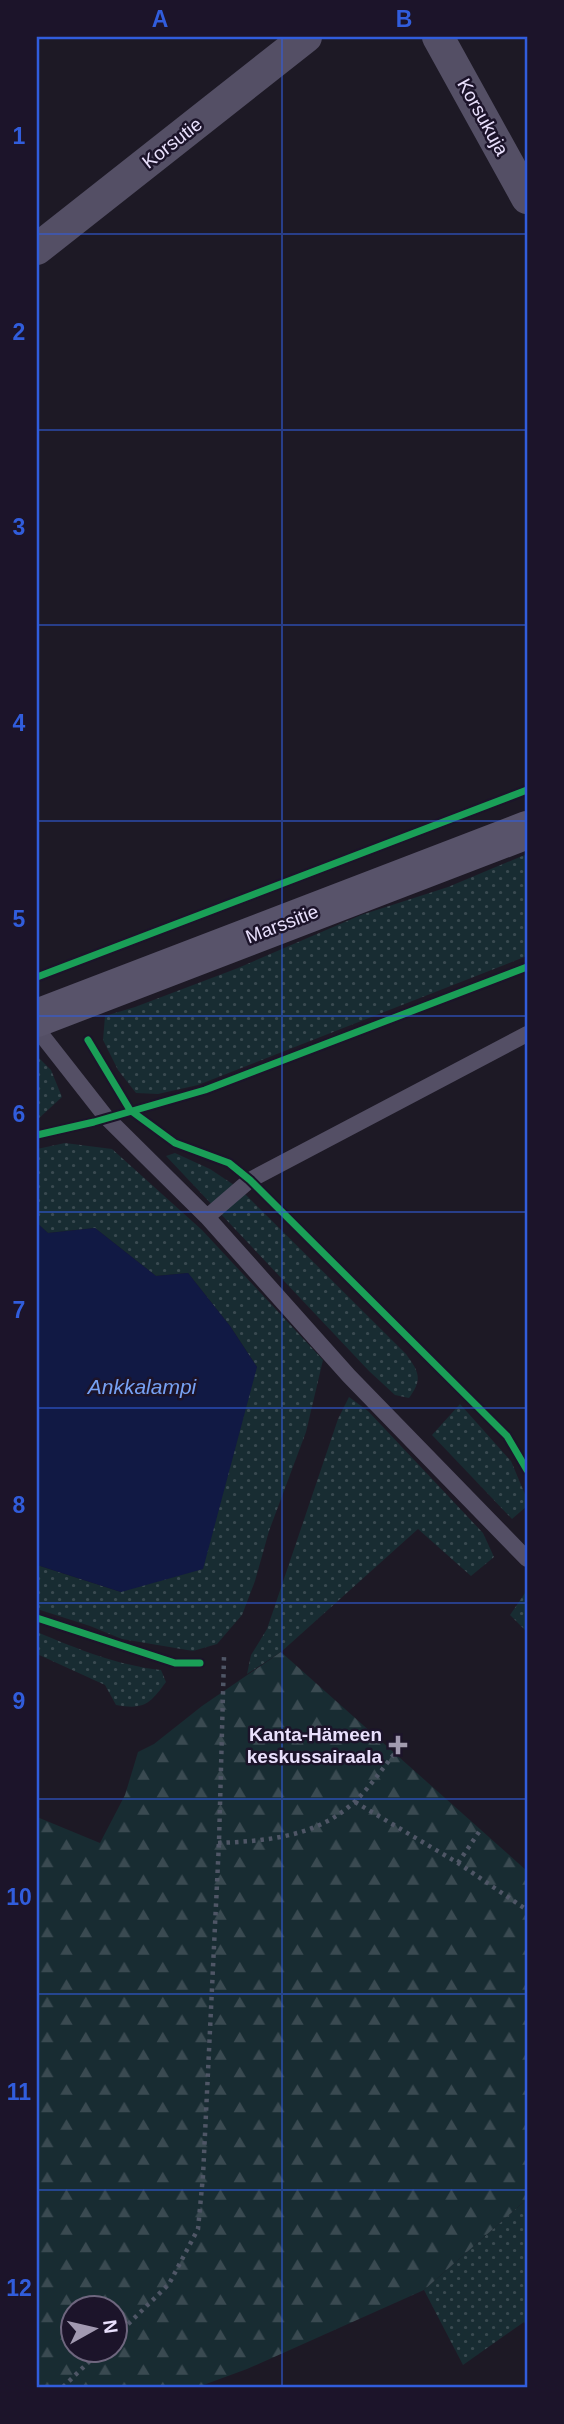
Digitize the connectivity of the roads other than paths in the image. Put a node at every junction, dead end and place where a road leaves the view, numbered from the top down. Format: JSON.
{"nodes":[{"id":1,"x":306,"y":37,"type":"edge"},
{"id":2,"x":438,"y":37,"type":"edge"},
{"id":3,"x":527,"y":198,"type":"edge"},
{"id":4,"x":37,"y":249,"type":"edge"},
{"id":5,"x":527,"y":831,"type":"edge"},
{"id":6,"x":37,"y":1018,"type":"edge"},
{"id":7,"x":37,"y":1029,"type":"edge"},
{"id":8,"x":527,"y":1034,"type":"edge"},
{"id":9,"x":206,"y":1217,"type":"junction"},
{"id":10,"x":527,"y":1559,"type":"edge"}],
"edges":[{"from":1,"to":4,"type":"street","name":"Korsutie"},
{"from":2,"to":3,"type":"street","name":"Korsukuja"},
{"from":5,"to":6,"type":"main road","name":"Marssitie"},
{"from":7,"to":9,"type":"lane"},
{"from":8,"to":9,"type":"lane"},
{"from":9,"to":10,"type":"lane"}]}
